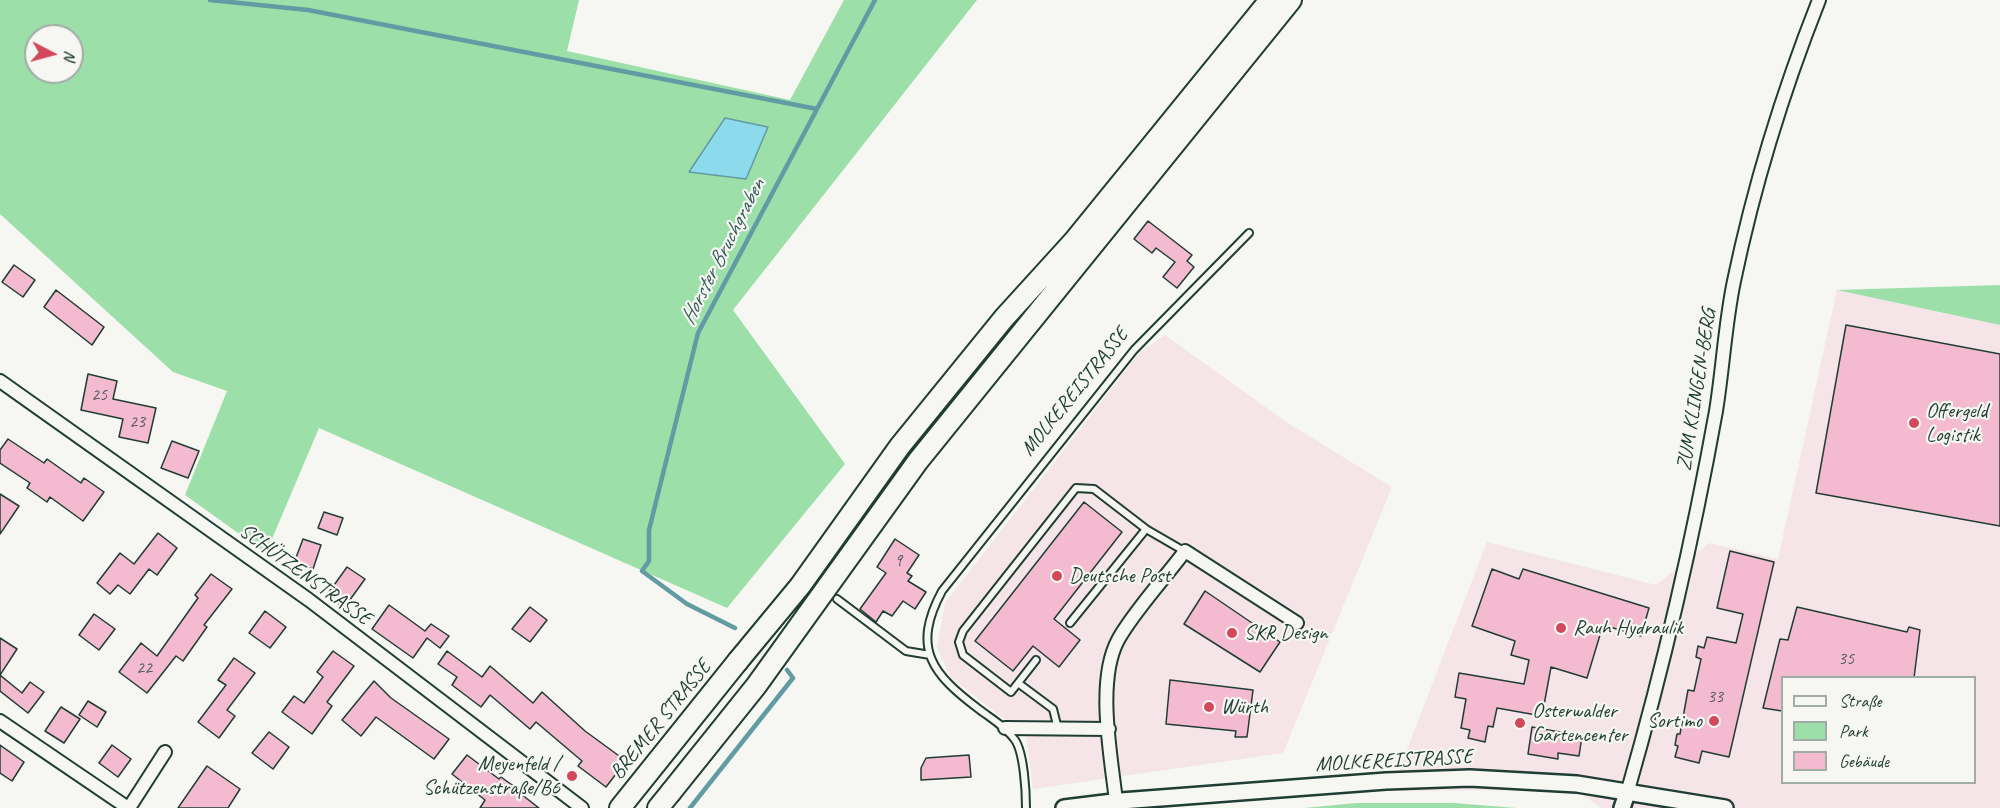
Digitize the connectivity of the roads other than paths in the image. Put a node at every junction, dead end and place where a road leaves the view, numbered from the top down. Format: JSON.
{"nodes":[{"id":1,"x":1270,"y":0,"type":"edge"},
{"id":2,"x":1291,"y":0,"type":"edge"},
{"id":3,"x":1819,"y":0,"type":"edge"},
{"id":4,"x":1249,"y":233,"type":"dead end"},
{"id":5,"x":1,"y":386,"type":"edge"},
{"id":6,"x":1146,"y":529,"type":"junction"},
{"id":7,"x":1185,"y":551,"type":"junction"},
{"id":8,"x":837,"y":599,"type":"dead end"},
{"id":9,"x":1070,"y":623,"type":"dead end"},
{"id":10,"x":1297,"y":623,"type":"dead end"},
{"id":11,"x":930,"y":655,"type":"junction"},
{"id":12,"x":1036,"y":660,"type":"dead end"},
{"id":13,"x":1018,"y":682,"type":"junction"},
{"id":14,"x":0,"y":721,"type":"edge"},
{"id":15,"x":1005,"y":728,"type":"junction"},
{"id":16,"x":1058,"y":729,"type":"junction"},
{"id":17,"x":1109,"y":729,"type":"junction"},
{"id":18,"x":165,"y":752,"type":"dead end"},
{"id":19,"x":1628,"y":790,"type":"junction"},
{"id":20,"x":1116,"y":801,"type":"junction"},
{"id":21,"x":129,"y":808,"type":"edge"},
{"id":22,"x":582,"y":808,"type":"edge"},
{"id":23,"x":620,"y":808,"type":"edge"},
{"id":24,"x":658,"y":808,"type":"edge"},
{"id":25,"x":1026,"y":808,"type":"edge"},
{"id":26,"x":1064,"y":808,"type":"edge"},
{"id":27,"x":1622,"y":808,"type":"edge"},
{"id":28,"x":1725,"y":808,"type":"edge"}],
"edges":[{"from":1,"to":23,"type":"main road","name":"BREMER STRASSE"},
{"from":2,"to":24,"type":"main road"},
{"from":3,"to":19,"type":"street","name":"ZUM KLINGEN-BERG"},
{"from":4,"to":11,"type":"lane","name":"MOLKEREISTRASSE"},
{"from":5,"to":22,"type":"street","name":"SCHÜTZENSTRASSE"},
{"from":6,"to":7,"type":"lane"},
{"from":6,"to":9,"type":"lane"},
{"from":6,"to":13,"type":"lane"},
{"from":7,"to":10,"type":"street"},
{"from":7,"to":17,"type":"street"},
{"from":8,"to":11,"type":"lane"},
{"from":11,"to":15,"type":"lane","name":"MOLKEREISTRASSE"},
{"from":12,"to":13,"type":"lane"},
{"from":13,"to":16,"type":"lane"},
{"from":14,"to":21,"type":"street"},
{"from":15,"to":16,"type":"street"},
{"from":15,"to":25,"type":"lane","name":"MOLKEREISTRASSE"},
{"from":16,"to":17,"type":"street"},
{"from":17,"to":20,"type":"street"},
{"from":18,"to":21,"type":"street"},
{"from":19,"to":20,"type":"street","name":"MOLKEREISTRASSE"},
{"from":19,"to":27,"type":"street"},
{"from":19,"to":28,"type":"street","name":"MOLKEREISTRASSE"},
{"from":20,"to":26,"type":"street","name":"MOLKEREISTRASSE"}]}
